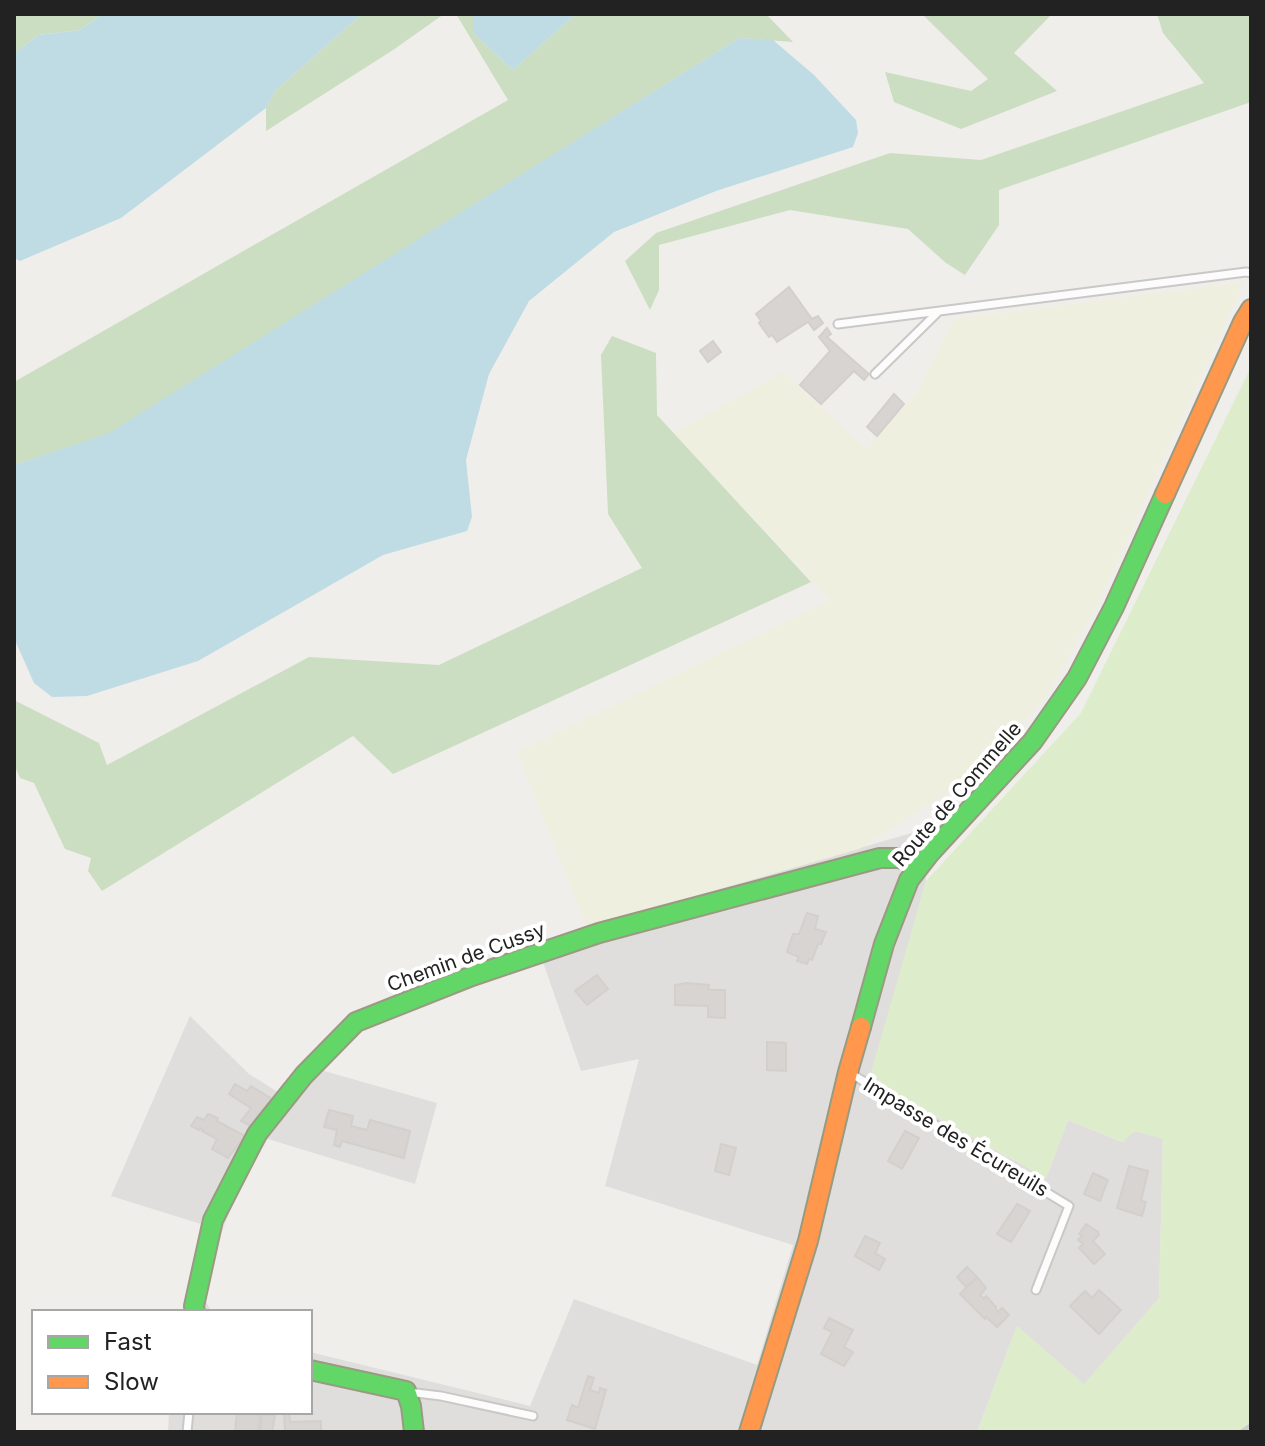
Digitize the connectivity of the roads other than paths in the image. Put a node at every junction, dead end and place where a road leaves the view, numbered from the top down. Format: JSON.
{"nodes":[{"id":1,"x":1251,"y":273,"type":"edge"},
{"id":2,"x":1251,"y":309,"type":"edge"},
{"id":3,"x":939,"y":311,"type":"junction"},
{"id":4,"x":838,"y":324,"type":"dead end"},
{"id":5,"x":875,"y":374,"type":"dead end"},
{"id":6,"x":921,"y":863,"type":"junction"},
{"id":7,"x":848,"y":1072,"type":"junction"},
{"id":8,"x":1036,"y":1290,"type":"dead end"},
{"id":9,"x":195,"y":1310,"type":"edge"},
{"id":10,"x":312,"y":1370,"type":"edge"},
{"id":11,"x":406,"y":1391,"type":"junction"},
{"id":12,"x":533,"y":1416,"type":"dead end"},
{"id":13,"x":414,"y":1432,"type":"edge"},
{"id":14,"x":749,"y":1432,"type":"edge"}],
"edges":[{"from":1,"to":3,"type":"lane"},
{"from":2,"to":6,"type":"street","name":"Route de Commelle"},
{"from":3,"to":4,"type":"lane"},
{"from":3,"to":5,"type":"lane"},
{"from":6,"to":7,"type":"street","name":"Route de Commelle"},
{"from":6,"to":9,"type":"street","name":"Chemin de Cussy"},
{"from":7,"to":8,"type":"lane","name":"Impasse des Écureuils"},
{"from":7,"to":14,"type":"street","name":"Route de Commelle"},
{"from":10,"to":11,"type":"street"},
{"from":11,"to":12,"type":"lane"},
{"from":11,"to":13,"type":"street"}]}
